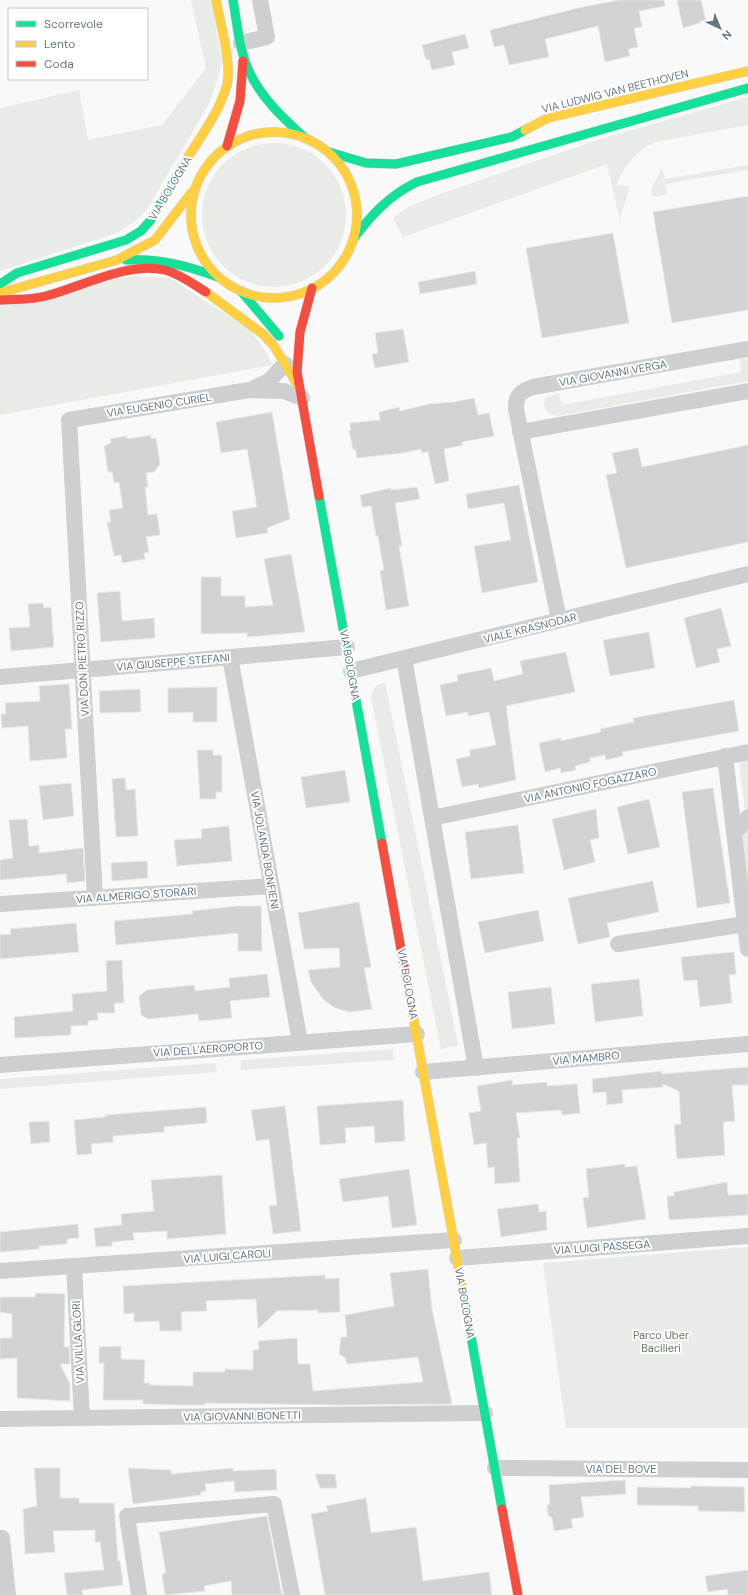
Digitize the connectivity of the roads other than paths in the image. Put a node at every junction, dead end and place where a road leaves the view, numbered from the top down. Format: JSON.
{"nodes":[{"id":1,"x":216,"y":0,"type":"edge"},
{"id":2,"x":233,"y":0,"type":"edge"},
{"id":3,"x":260,"y":0,"type":"edge"},
{"id":4,"x":242,"y":48,"type":"junction"},
{"id":5,"x":748,"y":71,"type":"edge"},
{"id":6,"x":748,"y":88,"type":"edge"},
{"id":7,"x":305,"y":138,"type":"junction"},
{"id":8,"x":227,"y":146,"type":"junction"},
{"id":9,"x":328,"y":152,"type":"junction"},
{"id":10,"x":196,"y":184,"type":"junction"},
{"id":11,"x":352,"y":241,"type":"junction"},
{"id":12,"x":116,"y":260,"type":"junction"},
{"id":13,"x":219,"y":278,"type":"junction"},
{"id":14,"x":0,"y":284,"type":"edge"},
{"id":15,"x":312,"y":288,"type":"junction"},
{"id":16,"x":241,"y":291,"type":"junction"},
{"id":17,"x":0,"y":293,"type":"edge"},
{"id":18,"x":0,"y":300,"type":"edge"},
{"id":19,"x":748,"y":349,"type":"edge"},
{"id":20,"x":291,"y":368,"type":"junction"},
{"id":21,"x":249,"y":390,"type":"junction"},
{"id":22,"x":748,"y":391,"type":"edge"},
{"id":23,"x":301,"y":394,"type":"junction"},
{"id":24,"x":70,"y":420,"type":"joint"},
{"id":25,"x":520,"y":432,"type":"junction"},
{"id":26,"x":748,"y":574,"type":"edge"},
{"id":27,"x":709,"y":584,"type":"junction"},
{"id":28,"x":748,"y":584,"type":"edge"},
{"id":29,"x":559,"y":620,"type":"junction"},
{"id":30,"x":347,"y":647,"type":"junction"},
{"id":31,"x":230,"y":657,"type":"junction"},
{"id":32,"x":404,"y":658,"type":"junction"},
{"id":33,"x":83,"y":670,"type":"junction"},
{"id":34,"x":351,"y":671,"type":"junction"},
{"id":35,"x":0,"y":677,"type":"edge"},
{"id":36,"x":748,"y":752,"type":"edge"},
{"id":37,"x":725,"y":756,"type":"junction"},
{"id":38,"x":748,"y":817,"type":"edge"},
{"id":39,"x":432,"y":818,"type":"junction"},
{"id":40,"x":734,"y":834,"type":"junction"},
{"id":41,"x":271,"y":886,"type":"junction"},
{"id":42,"x":95,"y":898,"type":"junction"},
{"id":43,"x":0,"y":904,"type":"edge"},
{"id":44,"x":745,"y":924,"type":"junction"},
{"id":45,"x":618,"y":944,"type":"dead end"},
{"id":46,"x":748,"y":949,"type":"edge"},
{"id":47,"x":416,"y":1034,"type":"junction"},
{"id":48,"x":300,"y":1042,"type":"junction"},
{"id":49,"x":748,"y":1044,"type":"edge"},
{"id":50,"x":0,"y":1065,"type":"edge"},
{"id":51,"x":476,"y":1068,"type":"junction"},
{"id":52,"x":424,"y":1072,"type":"junction"},
{"id":53,"x":748,"y":1236,"type":"edge"},
{"id":54,"x":454,"y":1240,"type":"junction"},
{"id":55,"x":457,"y":1258,"type":"junction"},
{"id":56,"x":74,"y":1266,"type":"junction"},
{"id":57,"x":0,"y":1271,"type":"edge"},
{"id":58,"x":485,"y":1413,"type":"junction"},
{"id":59,"x":82,"y":1418,"type":"junction"},
{"id":60,"x":0,"y":1419,"type":"edge"},
{"id":61,"x":495,"y":1468,"type":"junction"},
{"id":62,"x":748,"y":1470,"type":"edge"},
{"id":63,"x":1,"y":1538,"type":"edge"},
{"id":64,"x":8,"y":1595,"type":"edge"},
{"id":65,"x":139,"y":1595,"type":"edge"},
{"id":66,"x":292,"y":1595,"type":"edge"},
{"id":67,"x":518,"y":1595,"type":"edge"}],
"edges":[{"from":1,"to":14,"type":"street","name":"VIA BOLOGNA"},
{"from":2,"to":4,"type":"street","name":"VIA BOLOGNA"},
{"from":3,"to":4,"type":"street"},
{"from":4,"to":7,"type":"street","name":"VIA BOLOGNA"},
{"from":4,"to":8,"type":"street","name":"VIA BOLOGNA"},
{"from":5,"to":9,"type":"street","name":"VIA LUDWIG VAN BEETHOVEN"},
{"from":6,"to":11,"type":"street"},
{"from":7,"to":8,"type":"street","name":"VIA BOLOGNA"},
{"from":7,"to":9,"type":"street","name":"VIA BOLOGNA"},
{"from":8,"to":10,"type":"street","name":"VIA BOLOGNA"},
{"from":9,"to":11,"type":"street","name":"VIA BOLOGNA"},
{"from":10,"to":12,"type":"street"},
{"from":10,"to":13,"type":"street","name":"VIA BOLOGNA"},
{"from":11,"to":15,"type":"street","name":"VIA BOLOGNA"},
{"from":12,"to":13,"type":"street"},
{"from":12,"to":17,"type":"street"},
{"from":13,"to":16,"type":"street","name":"VIA BOLOGNA"},
{"from":15,"to":16,"type":"street","name":"VIA BOLOGNA"},
{"from":15,"to":20,"type":"street","name":"VIA BOLOGNA"},
{"from":16,"to":20,"type":"street","name":"VIA BOLOGNA"},
{"from":18,"to":20,"type":"street"},
{"from":19,"to":25,"type":"street","name":"VIA GIOVANNI VERGA"},
{"from":20,"to":21,"type":"street","name":"VIA EUGENIO CURIEL"},
{"from":20,"to":23,"type":"street"},
{"from":20,"to":23,"type":"street","name":"VIA BOLOGNA"},
{"from":21,"to":23,"type":"street","name":"VIA EUGENIO CURIEL"},
{"from":21,"to":24,"type":"street","name":"VIA EUGENIO CURIEL"},
{"from":22,"to":25,"type":"street"},
{"from":23,"to":30,"type":"street","name":"VIA BOLOGNA"},
{"from":24,"to":33,"type":"street","name":"VIA DON PIETRO RIZZO"},
{"from":25,"to":29,"type":"street","name":"VIA GIOVANNI VERGA"},
{"from":26,"to":27,"type":"street","name":"VIALE KRASNODAR"},
{"from":27,"to":28,"type":"street","name":"VIALE KRASNODAR"},
{"from":27,"to":29,"type":"street","name":"VIALE KRASNODAR"},
{"from":29,"to":32,"type":"street","name":"VIALE KRASNODAR"},
{"from":30,"to":31,"type":"street","name":"VIA GIUSEPPE STEFANI"},
{"from":30,"to":34,"type":"street","name":"VIA BOLOGNA"},
{"from":31,"to":33,"type":"street","name":"VIA GIUSEPPE STEFANI"},
{"from":31,"to":41,"type":"street","name":"VIA JOLANDA BONFIENI"},
{"from":32,"to":34,"type":"street","name":"VIALE KRASNODAR"},
{"from":32,"to":39,"type":"street"},
{"from":33,"to":35,"type":"street","name":"VIA GIUSEPPE STEFANI"},
{"from":33,"to":42,"type":"street","name":"VIA DON PIETRO RIZZO"},
{"from":34,"to":47,"type":"street","name":"VIA BOLOGNA"},
{"from":36,"to":37,"type":"street","name":"VIA ANTONIO FOGAZZARO"},
{"from":37,"to":39,"type":"street","name":"VIA ANTONIO FOGAZZARO"},
{"from":37,"to":40,"type":"street"},
{"from":38,"to":40,"type":"street"},
{"from":39,"to":51,"type":"street"},
{"from":40,"to":44,"type":"street"},
{"from":41,"to":42,"type":"street","name":"VIA ALMERIGO STORARI"},
{"from":41,"to":48,"type":"street","name":"VIA JOLANDA BONFIENI"},
{"from":42,"to":43,"type":"street","name":"VIA ALMERIGO STORARI"},
{"from":44,"to":45,"type":"street"},
{"from":44,"to":46,"type":"street"},
{"from":47,"to":48,"type":"street","name":"VIA DELL'AEROPORTO"},
{"from":47,"to":52,"type":"street","name":"VIA BOLOGNA"},
{"from":48,"to":50,"type":"street","name":"VIA DELL'AEROPORTO"},
{"from":49,"to":51,"type":"street","name":"VIA MAMBRO"},
{"from":51,"to":52,"type":"street","name":"VIA MAMBRO"},
{"from":52,"to":54,"type":"street","name":"VIA BOLOGNA"},
{"from":53,"to":55,"type":"street","name":"VIA LUIGI PASSEGA"},
{"from":54,"to":55,"type":"street","name":"VIA BOLOGNA"},
{"from":54,"to":56,"type":"street","name":"VIA LUIGI CAROLI"},
{"from":55,"to":58,"type":"street","name":"VIA BOLOGNA"},
{"from":56,"to":57,"type":"street","name":"VIA LUIGI CAROLI"},
{"from":56,"to":59,"type":"street","name":"VIA VILLA GLORI"},
{"from":58,"to":59,"type":"street","name":"VIA GIOVANNI BONETTI"},
{"from":58,"to":61,"type":"street","name":"VIA BOLOGNA"},
{"from":59,"to":60,"type":"street","name":"VIA GIOVANNI BONETTI"},
{"from":61,"to":62,"type":"street","name":"VIA DEL BOVE"},
{"from":61,"to":67,"type":"street","name":"VIA BOLOGNA"},
{"from":63,"to":64,"type":"street"},
{"from":65,"to":66,"type":"street"}]}
